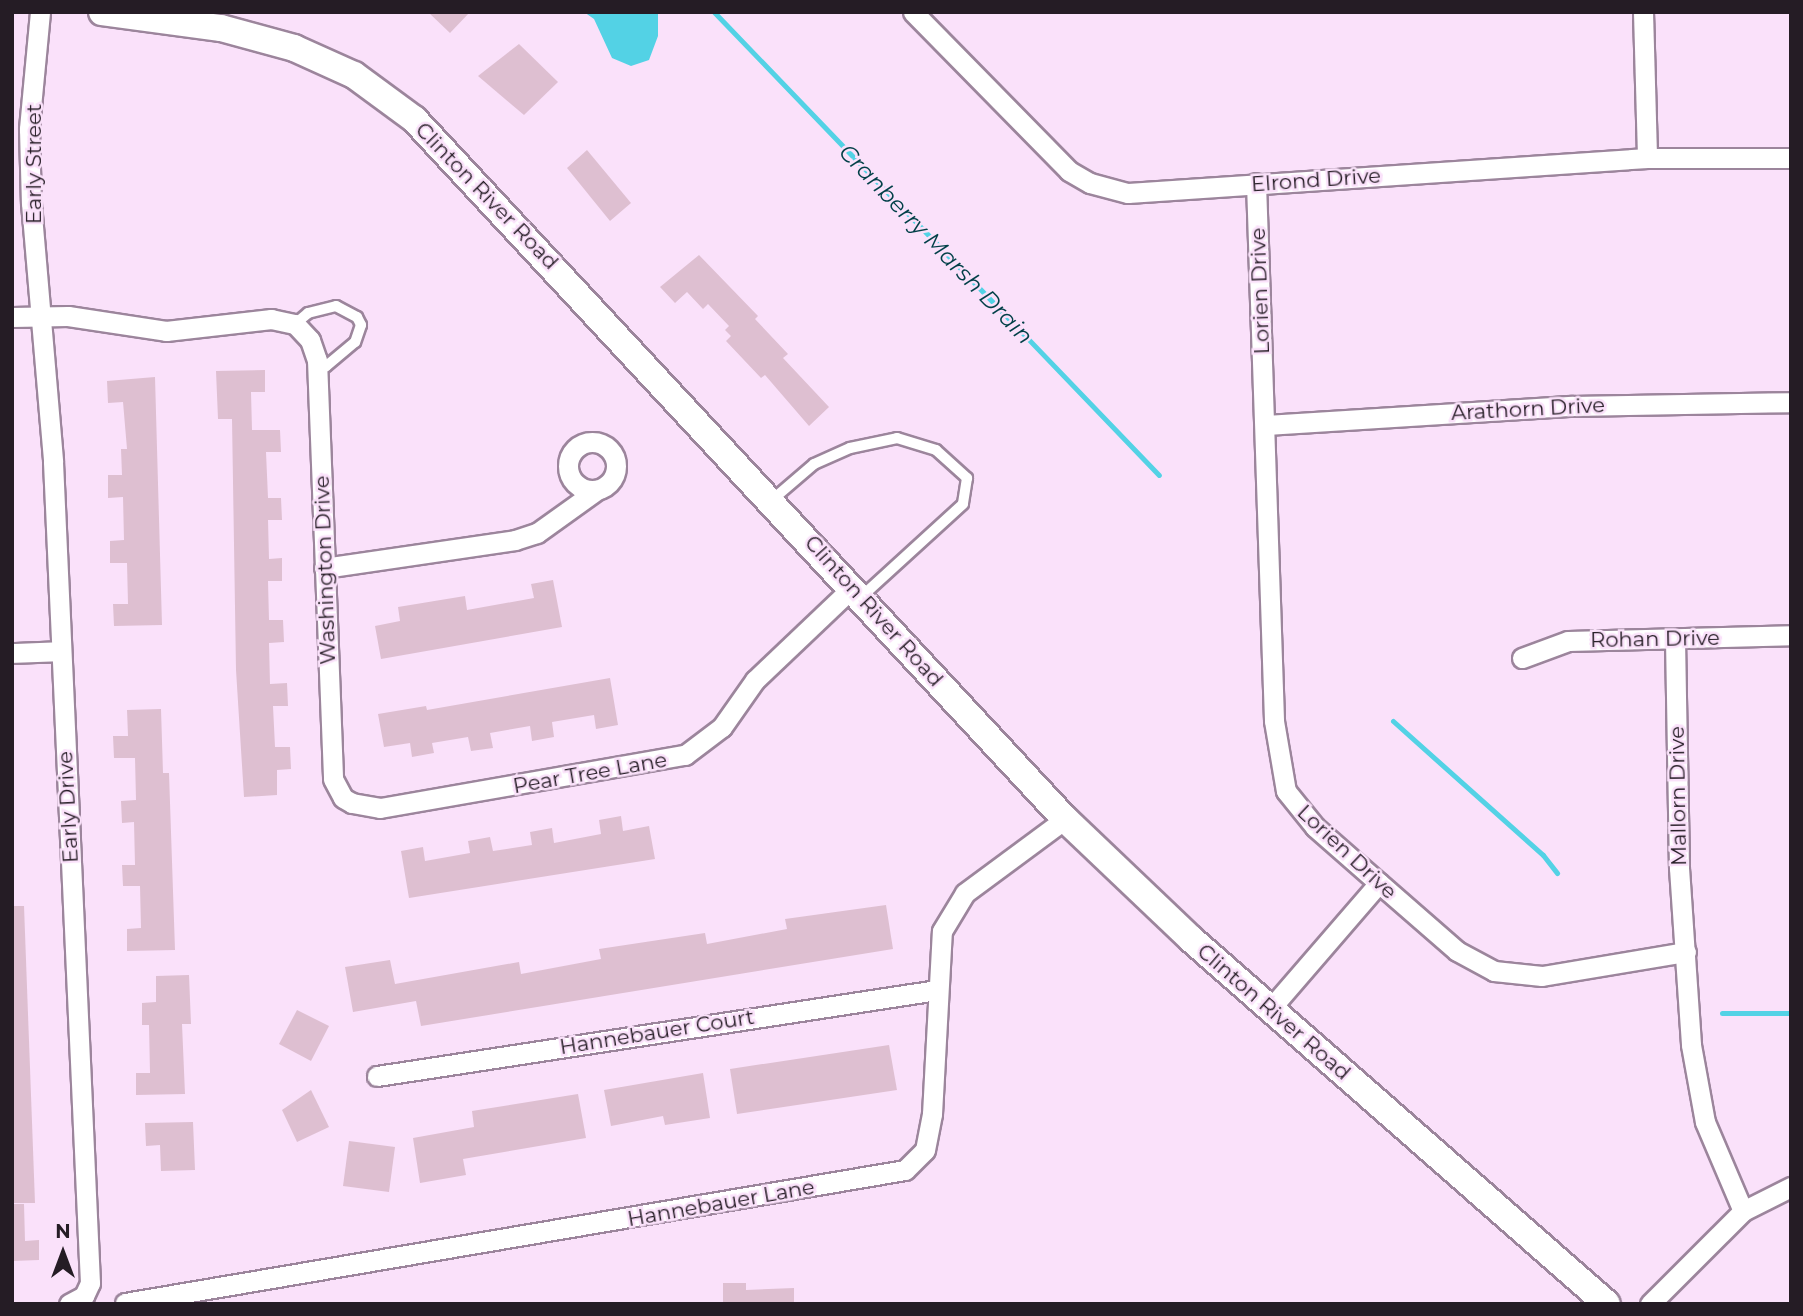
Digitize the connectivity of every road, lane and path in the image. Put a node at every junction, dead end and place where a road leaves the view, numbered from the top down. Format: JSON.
{"nodes":[{"id":1,"x":40,"y":12,"type":"edge"},
{"id":2,"x":102,"y":12,"type":"edge"},
{"id":3,"x":913,"y":12,"type":"edge"},
{"id":4,"x":1643,"y":12,"type":"edge"},
{"id":5,"x":1647,"y":158,"type":"junction"},
{"id":6,"x":1791,"y":158,"type":"edge"},
{"id":7,"x":1256,"y":184,"type":"junction"},
{"id":8,"x":42,"y":316,"type":"junction"},
{"id":9,"x":12,"y":317,"type":"edge"},
{"id":10,"x":295,"y":324,"type":"junction"},
{"id":11,"x":317,"y":366,"type":"junction"},
{"id":12,"x":1791,"y":402,"type":"edge"},
{"id":13,"x":1266,"y":425,"type":"junction"},
{"id":14,"x":571,"y":478,"type":"junction"},
{"id":15,"x":597,"y":490,"type":"junction"},
{"id":16,"x":772,"y":500,"type":"junction"},
{"id":17,"x":564,"y":516,"type":"junction"},
{"id":18,"x":324,"y":568,"type":"junction"},
{"id":19,"x":856,"y":593,"type":"junction"},
{"id":20,"x":1791,"y":635,"type":"edge"},
{"id":21,"x":1675,"y":639,"type":"junction"},
{"id":22,"x":61,"y":651,"type":"junction"},
{"id":23,"x":12,"y":653,"type":"edge"},
{"id":24,"x":1522,"y":658,"type":"dead end"},
{"id":25,"x":343,"y":798,"type":"joint"},
{"id":26,"x":1065,"y":819,"type":"junction"},
{"id":27,"x":1379,"y":883,"type":"junction"},
{"id":28,"x":1686,"y":953,"type":"junction"},
{"id":29,"x":937,"y":990,"type":"junction"},
{"id":30,"x":1271,"y":1009,"type":"junction"},
{"id":31,"x":377,"y":1076,"type":"dead end"},
{"id":32,"x":1791,"y":1187,"type":"edge"},
{"id":33,"x":1743,"y":1212,"type":"junction"},
{"id":34,"x":76,"y":1300,"type":"edge"},
{"id":35,"x":125,"y":1303,"type":"edge"},
{"id":36,"x":1606,"y":1304,"type":"edge"},
{"id":37,"x":1650,"y":1304,"type":"edge"}],
"edges":[{"from":1,"to":8,"type":"street","name":"Early Street"},
{"from":2,"to":16,"type":"street","name":"Clinton River Road"},
{"from":3,"to":7,"type":"street","name":"Elrond Drive"},
{"from":4,"to":5,"type":"street"},
{"from":5,"to":6,"type":"street","name":"Elrond Drive"},
{"from":5,"to":7,"type":"street","name":"Elrond Drive"},
{"from":7,"to":13,"type":"street","name":"Lorien Drive"},
{"from":8,"to":9,"type":"street"},
{"from":8,"to":10,"type":"street"},
{"from":8,"to":22,"type":"street","name":"Early Drive"},
{"from":10,"to":11,"type":"street","name":"Washington Drive"},
{"from":10,"to":11,"type":"lane"},
{"from":11,"to":18,"type":"street","name":"Washington Drive"},
{"from":12,"to":13,"type":"street","name":"Arathorn Drive"},
{"from":13,"to":27,"type":"street","name":"Lorien Drive"},
{"from":14,"to":15,"type":"street"},
{"from":14,"to":15,"type":"street"},
{"from":14,"to":17,"type":"street"},
{"from":15,"to":17,"type":"street"},
{"from":16,"to":19,"type":"street","name":"Clinton River Road"},
{"from":16,"to":19,"type":"lane"},
{"from":17,"to":18,"type":"street"},
{"from":18,"to":25,"type":"street","name":"Washington Drive"},
{"from":19,"to":25,"type":"street","name":"Pear Tree Lane"},
{"from":19,"to":26,"type":"street","name":"Clinton River Road"},
{"from":20,"to":21,"type":"street","name":"Rohan Drive"},
{"from":21,"to":24,"type":"street","name":"Rohan Drive"},
{"from":21,"to":28,"type":"street","name":"Mallorn Drive"},
{"from":22,"to":23,"type":"street"},
{"from":22,"to":34,"type":"street","name":"Early Drive"},
{"from":26,"to":29,"type":"street","name":"Hannebauer Lane"},
{"from":26,"to":30,"type":"street","name":"Clinton River Road"},
{"from":27,"to":28,"type":"street","name":"Lorien Drive"},
{"from":27,"to":30,"type":"street"},
{"from":28,"to":33,"type":"street"},
{"from":29,"to":31,"type":"street","name":"Hannebauer Court"},
{"from":29,"to":35,"type":"street","name":"Hannebauer Lane"},
{"from":30,"to":36,"type":"street","name":"Clinton River Road"},
{"from":32,"to":33,"type":"street"},
{"from":33,"to":37,"type":"street"}]}
